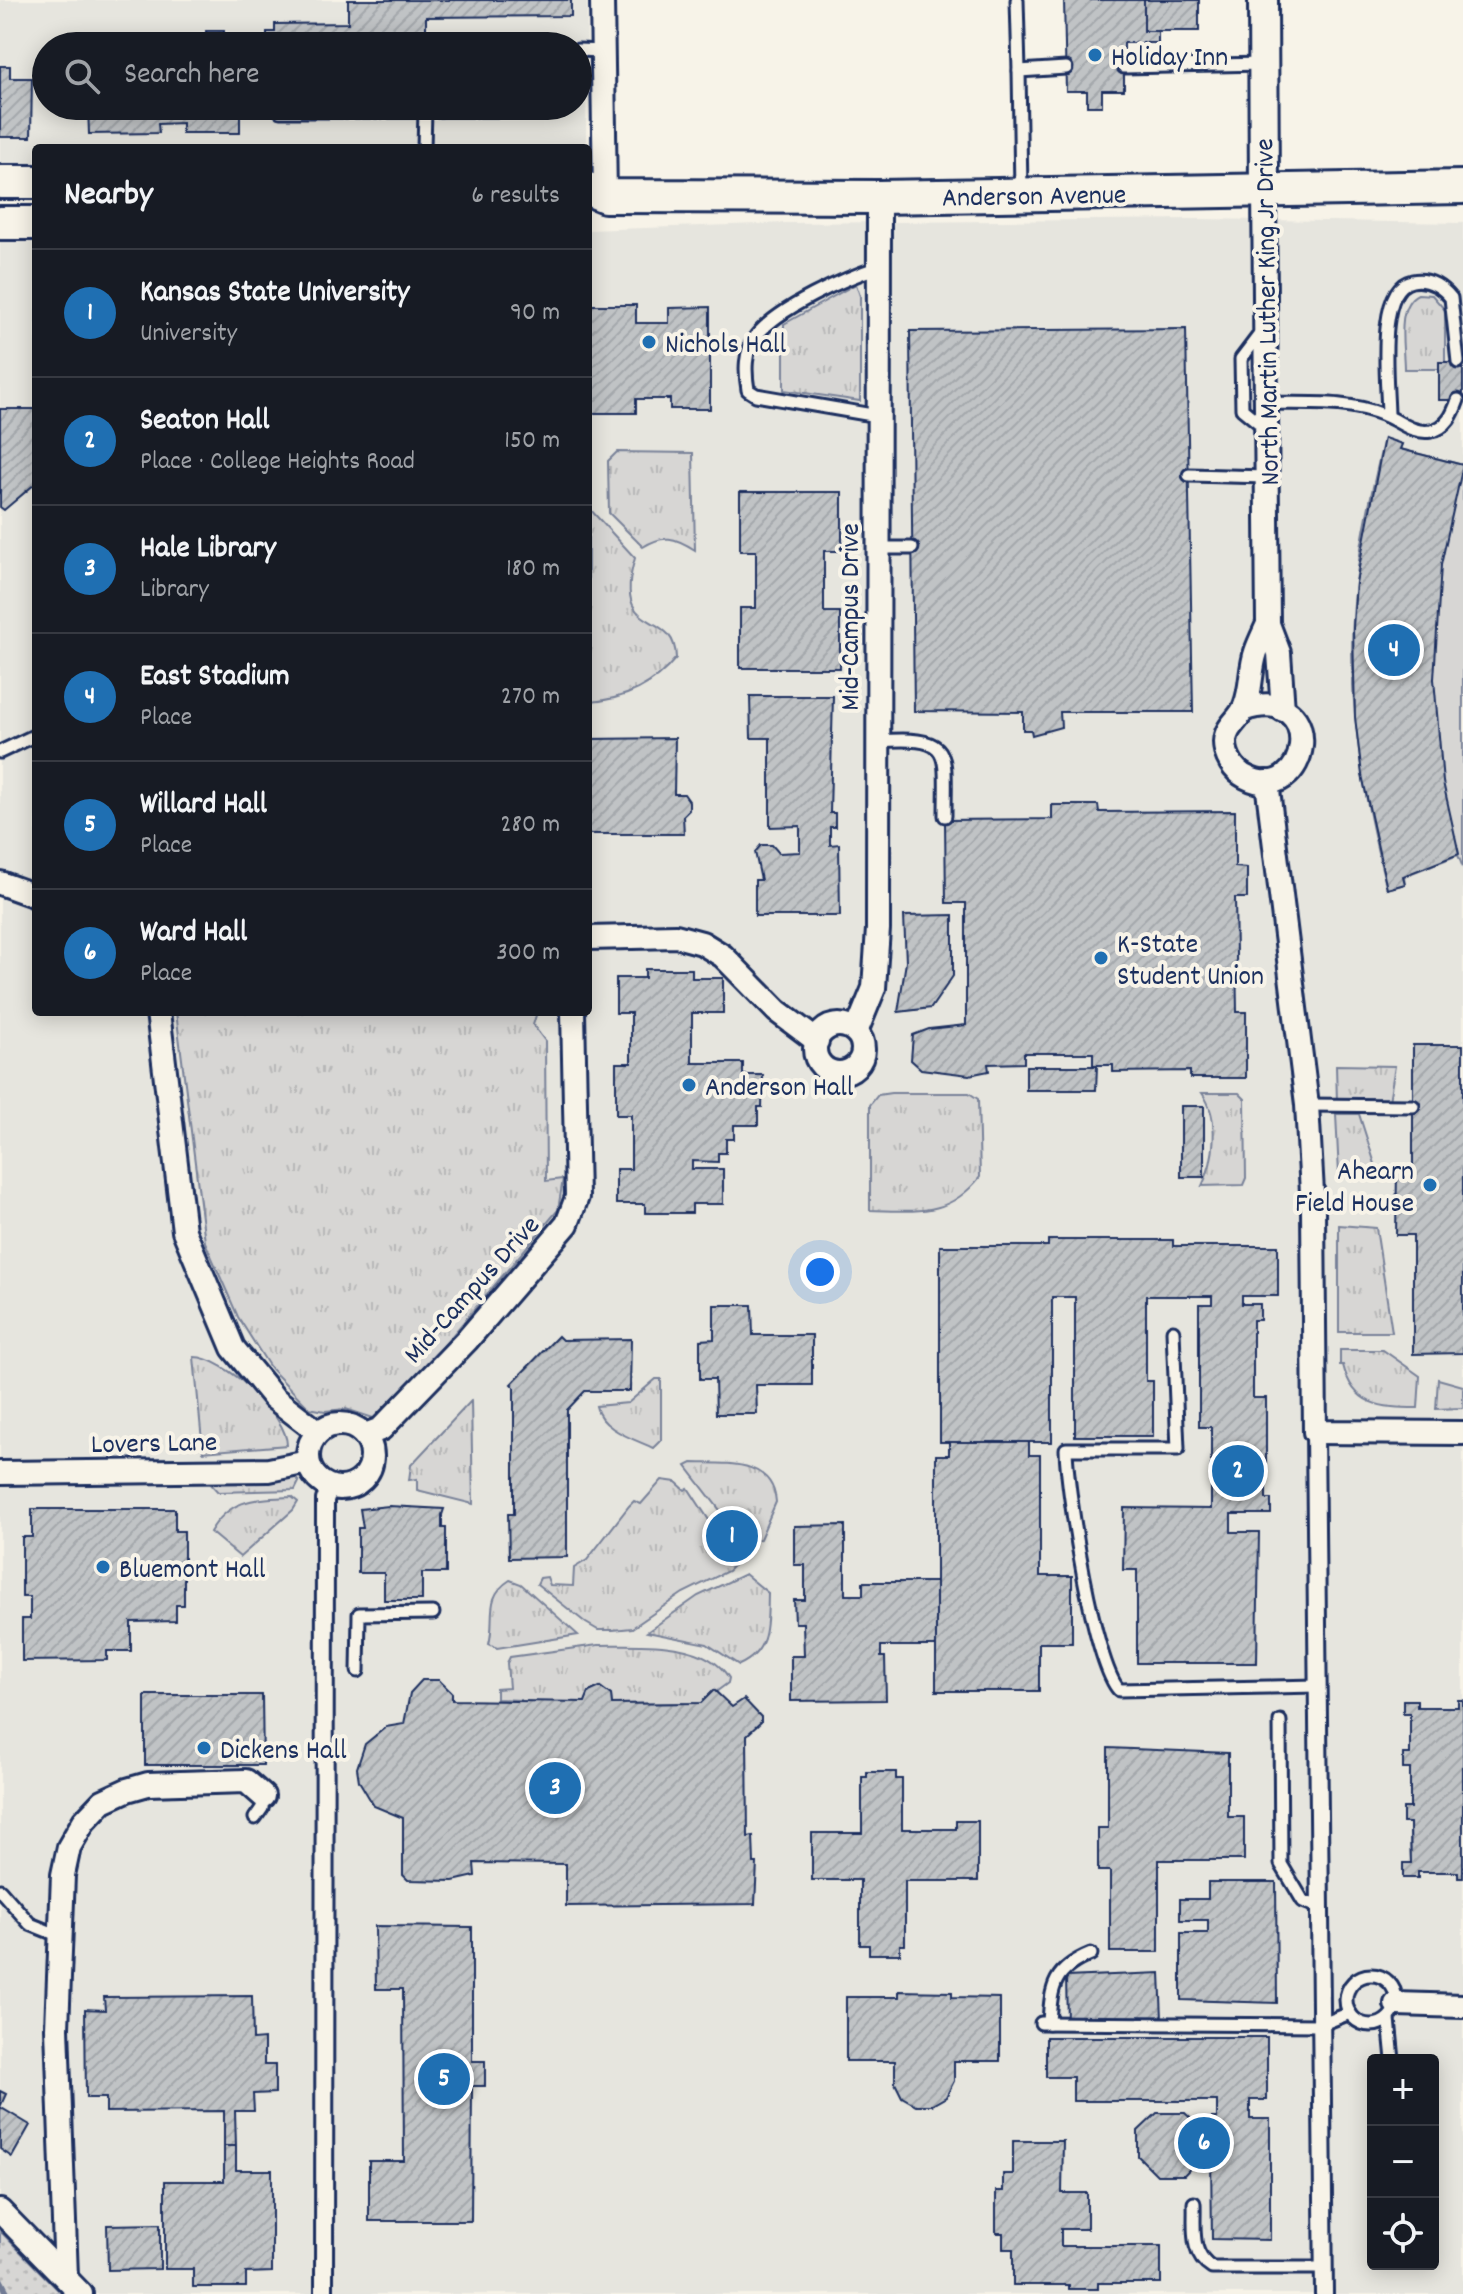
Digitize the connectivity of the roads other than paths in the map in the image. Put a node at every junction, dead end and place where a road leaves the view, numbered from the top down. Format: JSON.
{"nodes":[{"id":1,"x":602,"y":0,"type":"edge"},
{"id":2,"x":1017,"y":0,"type":"edge"},
{"id":3,"x":1263,"y":0,"type":"edge"},
{"id":4,"x":592,"y":51,"type":"edge"},
{"id":5,"x":602,"y":51,"type":"junction"},
{"id":6,"x":1263,"y":64,"type":"junction"},
{"id":7,"x":1124,"y":67,"type":"dead end"},
{"id":8,"x":1066,"y":68,"type":"dead end"},
{"id":9,"x":1019,"y":71,"type":"junction"},
{"id":10,"x":425,"y":120,"type":"edge"},
{"id":11,"x":424,"y":144,"type":"edge"},
{"id":12,"x":0,"y":182,"type":"edge"},
{"id":13,"x":32,"y":182,"type":"edge"},
{"id":14,"x":1463,"y":187,"type":"edge"},
{"id":15,"x":1264,"y":190,"type":"junction"},
{"id":16,"x":1021,"y":195,"type":"junction"},
{"id":17,"x":594,"y":196,"type":"edge"},
{"id":18,"x":879,"y":197,"type":"junction"},
{"id":19,"x":0,"y":223,"type":"edge"},
{"id":20,"x":32,"y":223,"type":"edge"},
{"id":21,"x":879,"y":267,"type":"junction"},
{"id":22,"x":1265,"y":326,"type":"junction"},
{"id":23,"x":1458,"y":362,"type":"dead end"},
{"id":24,"x":1458,"y":400,"type":"dead end"},
{"id":25,"x":1266,"y":403,"type":"junction"},
{"id":26,"x":878,"y":416,"type":"junction"},
{"id":27,"x":1388,"y":416,"type":"junction"},
{"id":28,"x":1267,"y":430,"type":"junction"},
{"id":29,"x":1189,"y":475,"type":"dead end"},
{"id":30,"x":1267,"y":477,"type":"junction"},
{"id":31,"x":878,"y":548,"type":"junction"},
{"id":32,"x":912,"y":548,"type":"dead end"},
{"id":33,"x":1268,"y":624,"type":"junction"},
{"id":34,"x":1263,"y":708,"type":"junction"},
{"id":35,"x":32,"y":737,"type":"edge"},
{"id":36,"x":879,"y":741,"type":"junction"},
{"id":37,"x":0,"y":752,"type":"edge"},
{"id":38,"x":1267,"y":782,"type":"junction"},
{"id":39,"x":945,"y":816,"type":"dead end"},
{"id":40,"x":0,"y":883,"type":"edge"},
{"id":41,"x":32,"y":895,"type":"edge"},
{"id":42,"x":592,"y":938,"type":"edge"},
{"id":43,"x":158,"y":1016,"type":"edge"},
{"id":44,"x":573,"y":1016,"type":"edge"},
{"id":45,"x":856,"y":1032,"type":"junction"},
{"id":46,"x":817,"y":1041,"type":"junction"},
{"id":47,"x":1307,"y":1105,"type":"junction"},
{"id":48,"x":1413,"y":1106,"type":"dead end"},
{"id":49,"x":1173,"y":1331,"type":"dead end"},
{"id":50,"x":318,"y":1432,"type":"junction"},
{"id":51,"x":1315,"y":1432,"type":"junction"},
{"id":52,"x":1463,"y":1433,"type":"edge"},
{"id":53,"x":365,"y":1435,"type":"junction"},
{"id":54,"x":308,"y":1462,"type":"junction"},
{"id":55,"x":0,"y":1473,"type":"edge"},
{"id":56,"x":330,"y":1486,"type":"junction"},
{"id":57,"x":433,"y":1613,"type":"dead end"},
{"id":58,"x":358,"y":1671,"type":"dead end"},
{"id":59,"x":1317,"y":1686,"type":"junction"},
{"id":60,"x":1280,"y":1721,"type":"dead end"},
{"id":61,"x":263,"y":1796,"type":"joint"},
{"id":62,"x":255,"y":1818,"type":"dead end"},
{"id":63,"x":0,"y":1890,"type":"edge"},
{"id":64,"x":1319,"y":1907,"type":"junction"},
{"id":65,"x":60,"y":1936,"type":"junction"},
{"id":66,"x":1091,"y":1954,"type":"dead end"},
{"id":67,"x":1463,"y":2006,"type":"edge"},
{"id":68,"x":1392,"y":2011,"type":"junction"},
{"id":69,"x":1350,"y":2013,"type":"junction"},
{"id":70,"x":1320,"y":2025,"type":"junction"},
{"id":71,"x":1393,"y":2054,"type":"edge"},
{"id":72,"x":1194,"y":2203,"type":"dead end"},
{"id":73,"x":0,"y":2211,"type":"edge"},
{"id":74,"x":1323,"y":2268,"type":"junction"},
{"id":75,"x":66,"y":2277,"type":"junction"},
{"id":76,"x":81,"y":2294,"type":"edge"},
{"id":77,"x":324,"y":2294,"type":"edge"},
{"id":78,"x":1324,"y":2294,"type":"edge"}],
"edges":[{"from":1,"to":5,"type":"street"},
{"from":2,"to":9,"type":"lane"},
{"from":3,"to":6,"type":"street","name":"North Martin Luther King Jr Drive"},
{"from":4,"to":5,"type":"lane"},
{"from":5,"to":17,"type":"street"},
{"from":6,"to":7,"type":"lane"},
{"from":6,"to":15,"type":"street","name":"North Martin Luther King Jr Drive"},
{"from":8,"to":9,"type":"lane"},
{"from":9,"to":16,"type":"lane"},
{"from":10,"to":11,"type":"lane"},
{"from":12,"to":13,"type":"main road"},
{"from":14,"to":15,"type":"main road","name":"Anderson Avenue"},
{"from":15,"to":16,"type":"main road","name":"Anderson Avenue"},
{"from":15,"to":22,"type":"street","name":"North Martin Luther King Jr Drive"},
{"from":16,"to":18,"type":"main road","name":"Anderson Avenue"},
{"from":17,"to":18,"type":"main road","name":"Anderson Avenue"},
{"from":18,"to":21,"type":"street","name":"Mid-Campus Drive"},
{"from":19,"to":20,"type":"main road"},
{"from":21,"to":26,"type":"street","name":"Mid-Campus Drive"},
{"from":21,"to":26,"type":"lane"},
{"from":22,"to":25,"type":"street","name":"North Martin Luther King Jr Drive"},
{"from":22,"to":28,"type":"lane"},
{"from":23,"to":27,"type":"lane"},
{"from":24,"to":27,"type":"lane"},
{"from":25,"to":27,"type":"lane"},
{"from":25,"to":28,"type":"street","name":"North Martin Luther King Jr Drive"},
{"from":26,"to":31,"type":"street","name":"Mid-Campus Drive"},
{"from":28,"to":30,"type":"street","name":"North Martin Luther King Jr Drive"},
{"from":29,"to":30,"type":"lane"},
{"from":30,"to":33,"type":"street","name":"North Martin Luther King Jr Drive"},
{"from":31,"to":32,"type":"lane"},
{"from":31,"to":36,"type":"street","name":"Mid-Campus Drive"},
{"from":33,"to":34,"type":"street","name":"North Martin Luther King Jr Drive"},
{"from":33,"to":34,"type":"street","name":"North Martin Luther King Jr Drive"},
{"from":34,"to":38,"type":"street","name":"North Martin Luther King Jr Drive"},
{"from":34,"to":38,"type":"street","name":"North Martin Luther King Jr Drive"},
{"from":35,"to":37,"type":"lane"},
{"from":36,"to":39,"type":"lane"},
{"from":36,"to":45,"type":"street","name":"Mid-Campus Drive"},
{"from":38,"to":47,"type":"street"},
{"from":40,"to":41,"type":"street"},
{"from":42,"to":46,"type":"street","name":"Mid-Campus Drive"},
{"from":43,"to":50,"type":"street"},
{"from":44,"to":53,"type":"street","name":"Mid-Campus Drive"},
{"from":45,"to":46,"type":"street"},
{"from":45,"to":46,"type":"street","name":"Mid-Campus Drive"},
{"from":47,"to":48,"type":"lane"},
{"from":47,"to":51,"type":"street"},
{"from":49,"to":59,"type":"lane"},
{"from":50,"to":53,"type":"street"},
{"from":50,"to":54,"type":"street"},
{"from":51,"to":52,"type":"street"},
{"from":51,"to":59,"type":"street"},
{"from":53,"to":56,"type":"street"},
{"from":54,"to":55,"type":"street","name":"Lovers Lane"},
{"from":54,"to":56,"type":"street"},
{"from":56,"to":77,"type":"street"},
{"from":57,"to":58,"type":"lane"},
{"from":59,"to":64,"type":"street"},
{"from":60,"to":64,"type":"lane"},
{"from":61,"to":62,"type":"lane"},
{"from":61,"to":65,"type":"street"},
{"from":63,"to":65,"type":"lane"},
{"from":64,"to":70,"type":"street"},
{"from":65,"to":75,"type":"street"},
{"from":66,"to":70,"type":"lane"},
{"from":67,"to":68,"type":"street"},
{"from":68,"to":69,"type":"lane"},
{"from":68,"to":69,"type":"lane"},
{"from":68,"to":71,"type":"lane"},
{"from":69,"to":70,"type":"lane"},
{"from":70,"to":74,"type":"street"},
{"from":72,"to":74,"type":"lane"},
{"from":73,"to":75,"type":"street"},
{"from":74,"to":78,"type":"street"},
{"from":75,"to":76,"type":"street"}]}
